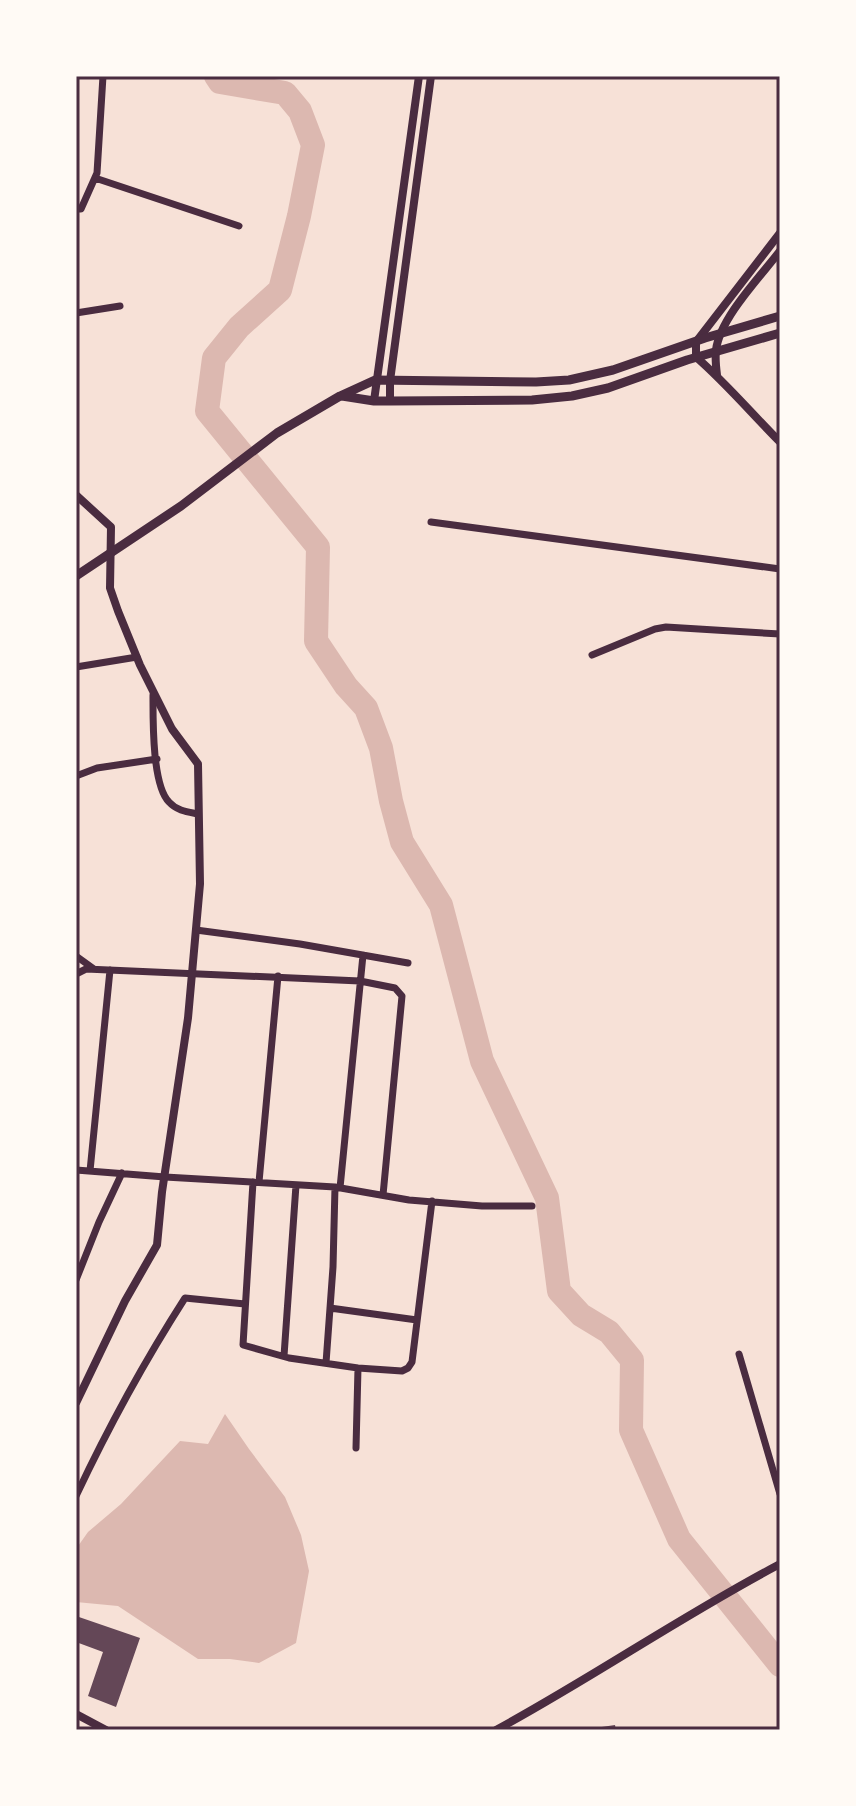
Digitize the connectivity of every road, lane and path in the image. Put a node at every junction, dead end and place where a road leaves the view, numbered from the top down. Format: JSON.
{"nodes":[{"id":1,"x":103,"y":76,"type":"edge"},
{"id":2,"x":419,"y":76,"type":"edge"},
{"id":3,"x":431,"y":76,"type":"edge"},
{"id":4,"x":95,"y":178,"type":"junction"},
{"id":5,"x":76,"y":209,"type":"edge"},
{"id":6,"x":239,"y":226,"type":"dead end"},
{"id":7,"x":780,"y":233,"type":"edge"},
{"id":8,"x":780,"y":251,"type":"edge"},
{"id":9,"x":120,"y":306,"type":"dead end"},
{"id":10,"x":76,"y":313,"type":"edge"},
{"id":11,"x":780,"y":316,"type":"edge"},
{"id":12,"x":780,"y":333,"type":"edge"},
{"id":13,"x":720,"y":335,"type":"junction"},
{"id":14,"x":696,"y":342,"type":"junction"},
{"id":15,"x":716,"y":352,"type":"junction"},
{"id":16,"x":696,"y":357,"type":"junction"},
{"id":17,"x":717,"y":375,"type":"junction"},
{"id":18,"x":375,"y":380,"type":"junction"},
{"id":19,"x":390,"y":381,"type":"junction"},
{"id":20,"x":340,"y":396,"type":"junction"},
{"id":21,"x":374,"y":401,"type":"junction"},
{"id":22,"x":390,"y":401,"type":"junction"},
{"id":23,"x":780,"y":442,"type":"edge"},
{"id":24,"x":76,"y":495,"type":"edge"},
{"id":25,"x":431,"y":522,"type":"dead end"},
{"id":26,"x":110,"y":554,"type":"junction"},
{"id":27,"x":780,"y":569,"type":"edge"},
{"id":28,"x":76,"y":576,"type":"edge"},
{"id":29,"x":780,"y":634,"type":"edge"},
{"id":30,"x":592,"y":655,"type":"dead end"},
{"id":31,"x":137,"y":657,"type":"junction"},
{"id":32,"x":76,"y":667,"type":"edge"},
{"id":33,"x":153,"y":693,"type":"junction"},
{"id":34,"x":157,"y":759,"type":"junction"},
{"id":35,"x":76,"y":776,"type":"edge"},
{"id":36,"x":198,"y":814,"type":"junction"},
{"id":37,"x":196,"y":930,"type":"junction"},
{"id":38,"x":363,"y":955,"type":"junction"},
{"id":39,"x":76,"y":956,"type":"edge"},
{"id":40,"x":408,"y":963,"type":"dead end"},
{"id":41,"x":94,"y":969,"type":"junction"},
{"id":42,"x":110,"y":970,"type":"junction"},
{"id":43,"x":76,"y":974,"type":"edge"},
{"id":44,"x":192,"y":974,"type":"junction"},
{"id":45,"x":278,"y":976,"type":"junction"},
{"id":46,"x":360,"y":981,"type":"junction"},
{"id":47,"x":76,"y":1170,"type":"edge"},
{"id":48,"x":90,"y":1171,"type":"junction"},
{"id":49,"x":122,"y":1173,"type":"junction"},
{"id":50,"x":165,"y":1177,"type":"junction"},
{"id":51,"x":256,"y":1182,"type":"junction"},
{"id":52,"x":296,"y":1185,"type":"junction"},
{"id":53,"x":338,"y":1188,"type":"junction"},
{"id":54,"x":383,"y":1195,"type":"junction"},
{"id":55,"x":432,"y":1201,"type":"junction"},
{"id":56,"x":532,"y":1206,"type":"dead end"},
{"id":57,"x":76,"y":1280,"type":"edge"},
{"id":58,"x":245,"y":1304,"type":"junction"},
{"id":59,"x":330,"y":1308,"type":"junction"},
{"id":60,"x":417,"y":1320,"type":"junction"},
{"id":61,"x":739,"y":1354,"type":"dead end"},
{"id":62,"x":284,"y":1356,"type":"junction"},
{"id":63,"x":326,"y":1363,"type":"junction"},
{"id":64,"x":358,"y":1368,"type":"junction"},
{"id":65,"x":76,"y":1403,"type":"edge"},
{"id":66,"x":356,"y":1448,"type":"dead end"},
{"id":67,"x":780,"y":1494,"type":"edge"},
{"id":68,"x":76,"y":1496,"type":"edge"},
{"id":69,"x":780,"y":1564,"type":"edge"},
{"id":70,"x":76,"y":1714,"type":"edge"},
{"id":71,"x":106,"y":1730,"type":"edge"},
{"id":72,"x":496,"y":1730,"type":"edge"}],
"edges":[{"from":1,"to":4,"type":"street"},
{"from":2,"to":18,"type":"street"},
{"from":3,"to":19,"type":"street"},
{"from":4,"to":5,"type":"street"},
{"from":4,"to":6,"type":"street"},
{"from":7,"to":14,"type":"street"},
{"from":8,"to":13,"type":"street"},
{"from":9,"to":10,"type":"street"},
{"from":11,"to":13,"type":"main road"},
{"from":12,"to":15,"type":"main road"},
{"from":13,"to":14,"type":"main road"},
{"from":13,"to":15,"type":"street"},
{"from":14,"to":16,"type":"street"},
{"from":14,"to":19,"type":"main road"},
{"from":15,"to":16,"type":"main road"},
{"from":15,"to":17,"type":"street"},
{"from":16,"to":17,"type":"street"},
{"from":16,"to":22,"type":"main road"},
{"from":17,"to":23,"type":"street"},
{"from":18,"to":19,"type":"main road"},
{"from":18,"to":20,"type":"main road"},
{"from":18,"to":21,"type":"street"},
{"from":19,"to":22,"type":"street"},
{"from":20,"to":21,"type":"main road"},
{"from":20,"to":26,"type":"main road"},
{"from":21,"to":22,"type":"main road"},
{"from":24,"to":26,"type":"street"},
{"from":25,"to":27,"type":"street"},
{"from":26,"to":28,"type":"main road"},
{"from":26,"to":31,"type":"street"},
{"from":29,"to":30,"type":"street"},
{"from":31,"to":32,"type":"street"},
{"from":31,"to":33,"type":"street"},
{"from":33,"to":34,"type":"street"},
{"from":33,"to":36,"type":"street"},
{"from":34,"to":35,"type":"street"},
{"from":34,"to":36,"type":"street"},
{"from":36,"to":37,"type":"street"},
{"from":37,"to":38,"type":"street"},
{"from":37,"to":44,"type":"street"},
{"from":38,"to":40,"type":"street"},
{"from":38,"to":46,"type":"street"},
{"from":39,"to":41,"type":"street"},
{"from":41,"to":42,"type":"street"},
{"from":41,"to":43,"type":"street"},
{"from":42,"to":44,"type":"street"},
{"from":42,"to":48,"type":"street"},
{"from":44,"to":45,"type":"street"},
{"from":44,"to":50,"type":"street"},
{"from":45,"to":46,"type":"street"},
{"from":45,"to":51,"type":"street"},
{"from":46,"to":53,"type":"street"},
{"from":46,"to":54,"type":"street"},
{"from":47,"to":48,"type":"street"},
{"from":48,"to":49,"type":"street"},
{"from":49,"to":50,"type":"street"},
{"from":49,"to":57,"type":"street"},
{"from":50,"to":51,"type":"street"},
{"from":50,"to":65,"type":"street"},
{"from":51,"to":52,"type":"street"},
{"from":51,"to":58,"type":"street"},
{"from":52,"to":53,"type":"street"},
{"from":52,"to":62,"type":"street"},
{"from":53,"to":54,"type":"street"},
{"from":53,"to":59,"type":"street"},
{"from":54,"to":55,"type":"street"},
{"from":55,"to":56,"type":"street"},
{"from":55,"to":60,"type":"street"},
{"from":58,"to":62,"type":"street"},
{"from":58,"to":68,"type":"street"},
{"from":59,"to":60,"type":"street"},
{"from":59,"to":63,"type":"street"},
{"from":60,"to":64,"type":"street"},
{"from":61,"to":67,"type":"street"},
{"from":62,"to":63,"type":"street"},
{"from":63,"to":64,"type":"street"},
{"from":64,"to":66,"type":"street"},
{"from":69,"to":72,"type":"street"},
{"from":70,"to":71,"type":"street"}]}
